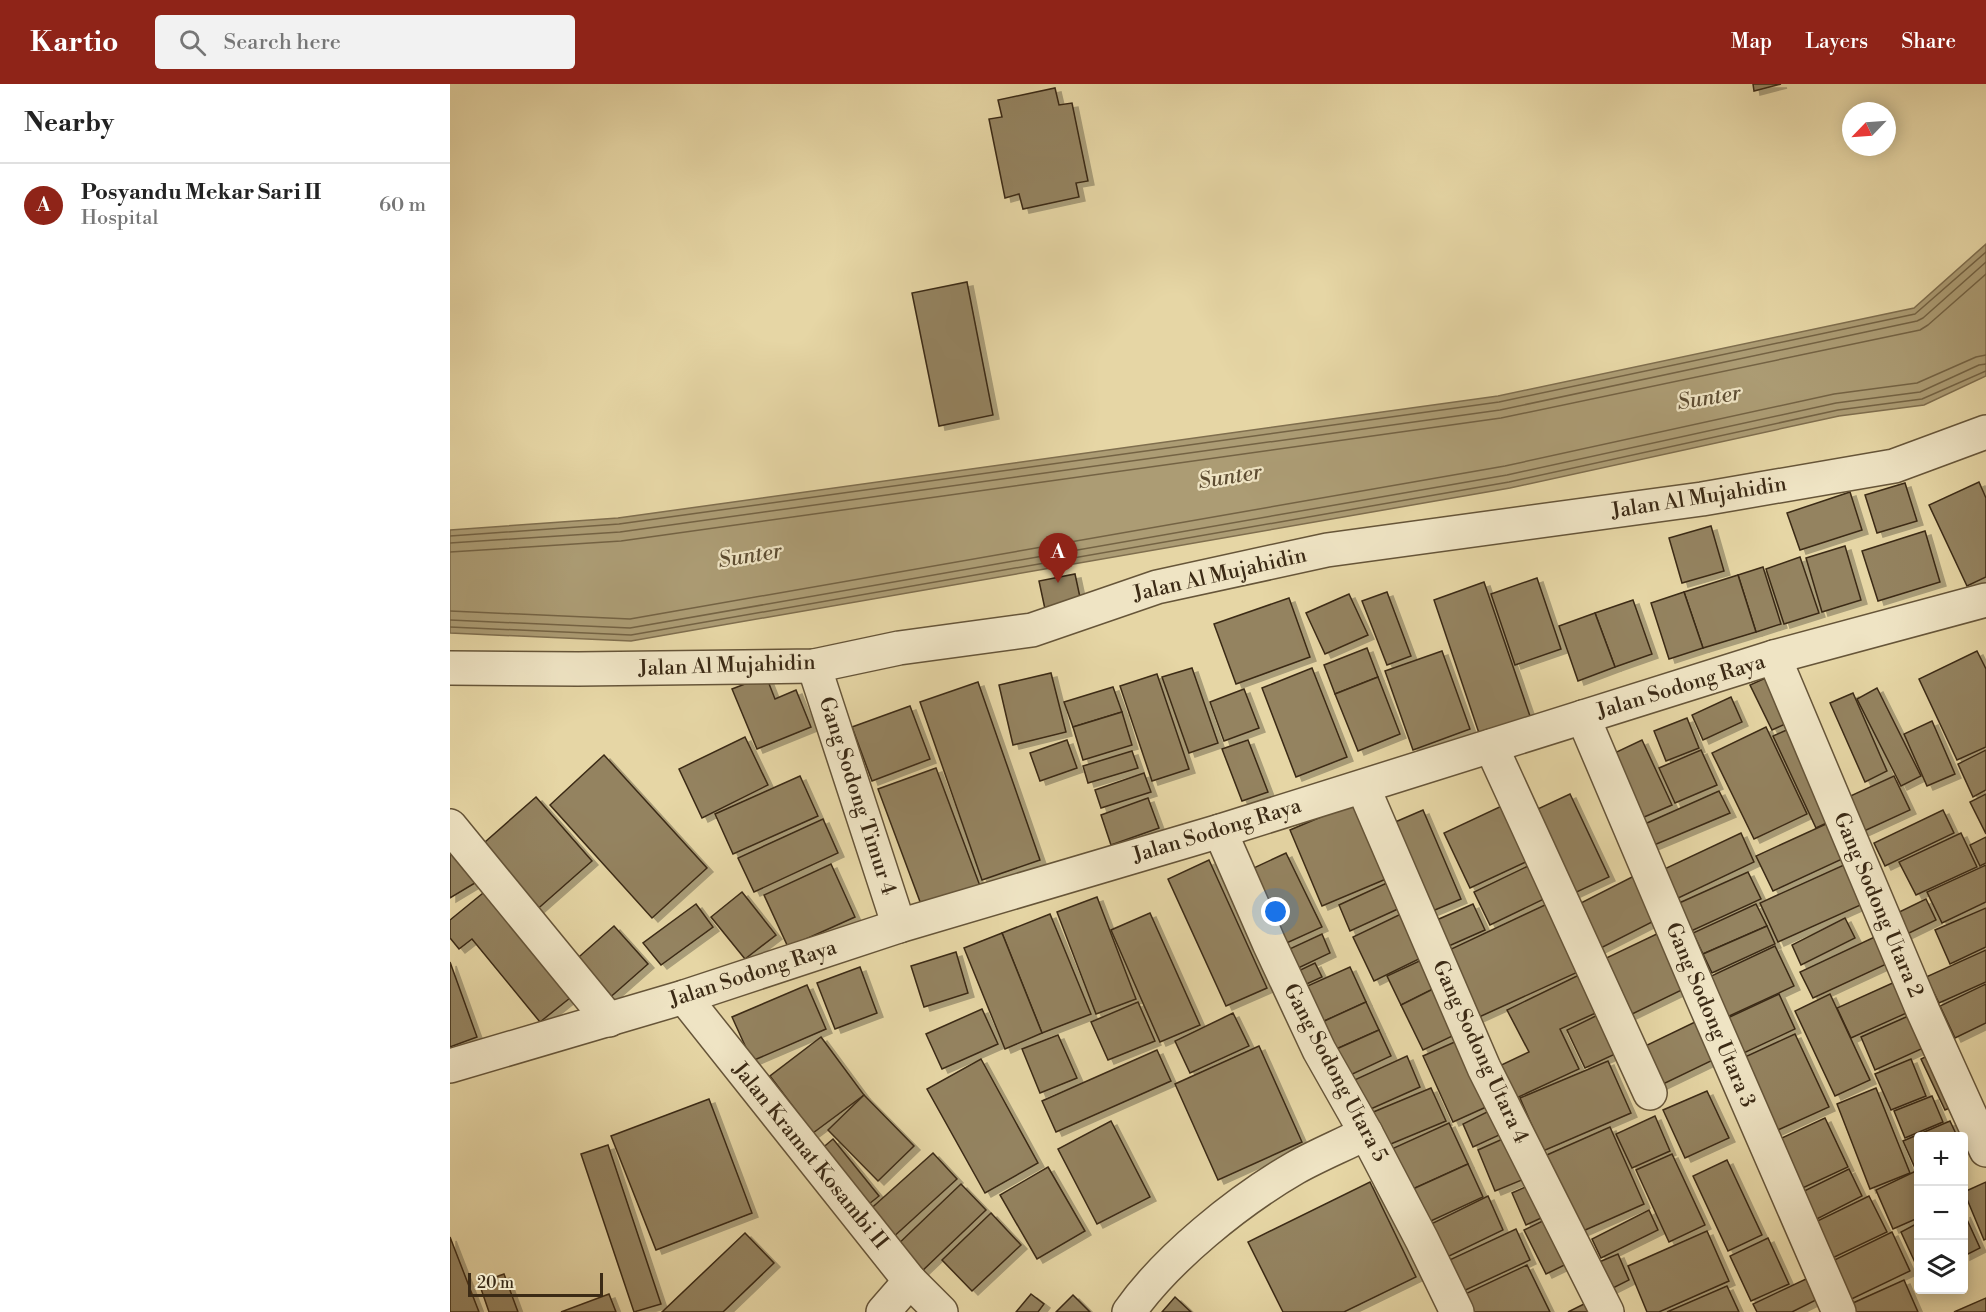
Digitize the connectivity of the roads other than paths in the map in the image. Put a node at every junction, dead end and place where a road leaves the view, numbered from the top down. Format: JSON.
{"nodes":[{"id":1,"x":1986,"y":432,"type":"edge"},
{"id":2,"x":1982,"y":611,"type":"edge"},
{"id":3,"x":1774,"y":657,"type":"junction"},
{"id":4,"x":814,"y":666,"type":"junction"},
{"id":5,"x":450,"y":668,"type":"edge"},
{"id":6,"x":1583,"y":717,"type":"junction"},
{"id":7,"x":1491,"y":746,"type":"junction"},
{"id":8,"x":1363,"y":787,"type":"junction"},
{"id":9,"x":450,"y":826,"type":"edge"},
{"id":10,"x":1220,"y":831,"type":"junction"},
{"id":11,"x":900,"y":926,"type":"junction"},
{"id":12,"x":684,"y":997,"type":"junction"},
{"id":13,"x":609,"y":1020,"type":"junction"},
{"id":14,"x":450,"y":1066,"type":"edge"},
{"id":15,"x":1650,"y":1093,"type":"dead end"},
{"id":16,"x":1366,"y":1133,"type":"junction"},
{"id":17,"x":1986,"y":1150,"type":"edge"},
{"id":18,"x":910,"y":1281,"type":"junction"},
{"id":19,"x":883,"y":1312,"type":"edge"},
{"id":20,"x":941,"y":1312,"type":"edge"},
{"id":21,"x":1129,"y":1312,"type":"edge"},
{"id":22,"x":1457,"y":1312,"type":"edge"},
{"id":23,"x":1607,"y":1312,"type":"edge"},
{"id":24,"x":1839,"y":1312,"type":"edge"}],
"edges":[{"from":1,"to":4,"type":"street","name":"Jalan Al Mujahidin"},
{"from":2,"to":3,"type":"street","name":"Jalan Sodong Raya"},
{"from":3,"to":6,"type":"street","name":"Jalan Sodong Raya"},
{"from":3,"to":17,"type":"street","name":"Gang Sodong Utara 2"},
{"from":4,"to":5,"type":"street","name":"Jalan Al Mujahidin"},
{"from":4,"to":11,"type":"street","name":"Gang Sodong Timur 4"},
{"from":6,"to":7,"type":"street","name":"Jalan Sodong Raya"},
{"from":6,"to":24,"type":"street","name":"Gang Sodong Utara 3"},
{"from":7,"to":8,"type":"street","name":"Jalan Sodong Raya"},
{"from":7,"to":15,"type":"street"},
{"from":8,"to":10,"type":"street","name":"Jalan Sodong Raya"},
{"from":8,"to":23,"type":"street","name":"Gang Sodong Utara 4"},
{"from":9,"to":13,"type":"street"},
{"from":10,"to":11,"type":"street","name":"Jalan Sodong Raya"},
{"from":10,"to":16,"type":"street","name":"Gang Sodong Utara 5"},
{"from":11,"to":12,"type":"street","name":"Jalan Sodong Raya"},
{"from":12,"to":13,"type":"street","name":"Jalan Sodong Raya"},
{"from":12,"to":18,"type":"street","name":"Jalan Kramat Kosambi II"},
{"from":13,"to":14,"type":"street","name":"Jalan Sodong Raya"},
{"from":16,"to":21,"type":"street"},
{"from":16,"to":22,"type":"street","name":"Gang Sodong Utara 5"},
{"from":18,"to":19,"type":"street"},
{"from":18,"to":20,"type":"street","name":"Jalan Kramat Kosambi II"}]}
